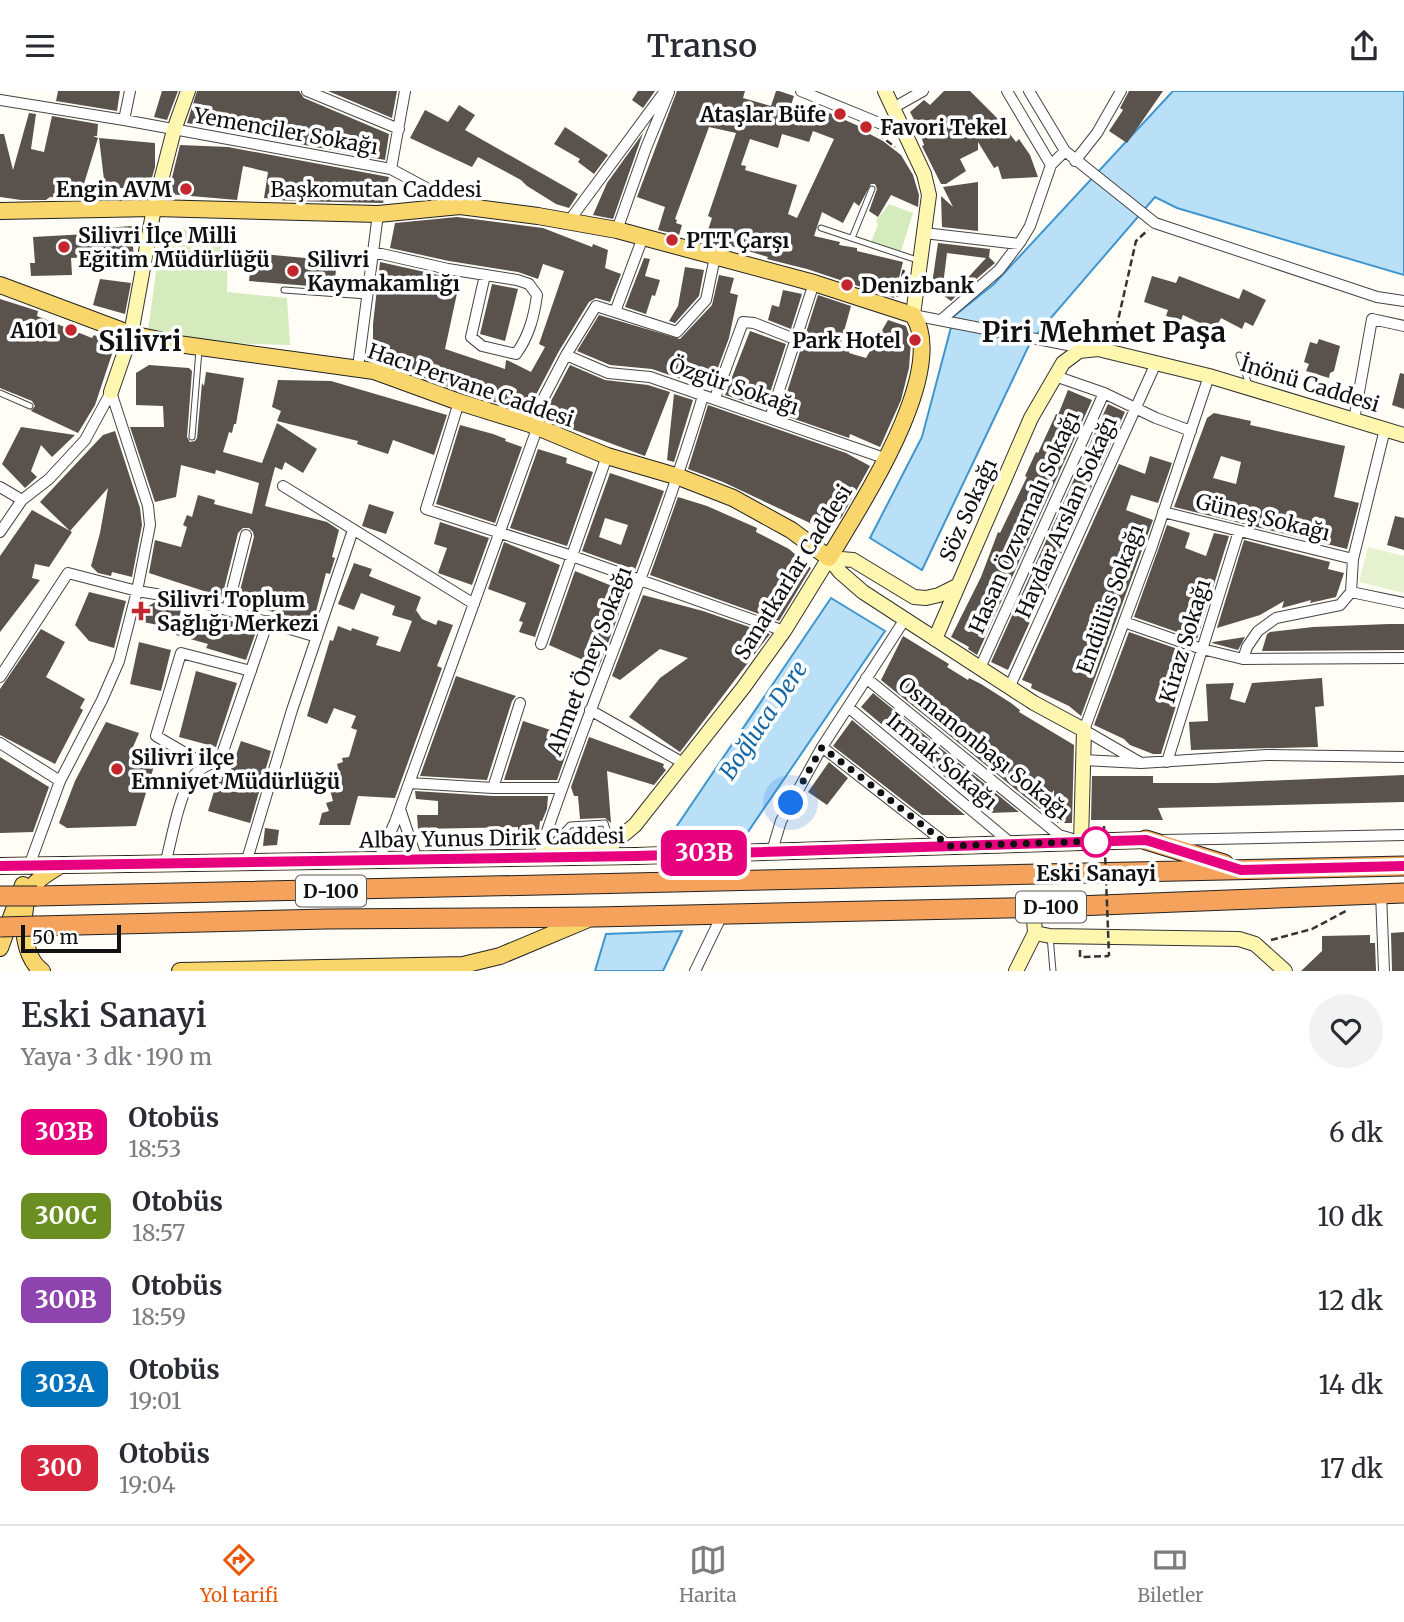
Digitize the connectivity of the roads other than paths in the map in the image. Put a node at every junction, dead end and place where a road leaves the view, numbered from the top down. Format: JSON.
{"nodes":[{"id":1,"x":130,"y":91,"type":"edge"},
{"id":2,"x":188,"y":91,"type":"edge"},
{"id":3,"x":307,"y":91,"type":"edge"},
{"id":4,"x":405,"y":91,"type":"edge"},
{"id":5,"x":667,"y":91,"type":"edge"},
{"id":6,"x":885,"y":91,"type":"edge"},
{"id":7,"x":923,"y":91,"type":"edge"},
{"id":8,"x":1007,"y":91,"type":"edge"},
{"id":9,"x":1029,"y":91,"type":"edge"},
{"id":10,"x":1121,"y":91,"type":"edge"},
{"id":11,"x":806,"y":92,"type":"edge"},
{"id":12,"x":0,"y":100,"type":"edge"},
{"id":13,"x":893,"y":108,"type":"junction"},
{"id":14,"x":124,"y":120,"type":"junction"},
{"id":15,"x":901,"y":125,"type":"junction"},
{"id":16,"x":399,"y":129,"type":"junction"},
{"id":17,"x":174,"y":130,"type":"junction"},
{"id":18,"x":1065,"y":151,"type":"junction"},
{"id":19,"x":1075,"y":161,"type":"junction"},
{"id":20,"x":1051,"y":165,"type":"junction"},
{"id":21,"x":391,"y":169,"type":"junction"},
{"id":22,"x":872,"y":189,"type":"dead end"},
{"id":23,"x":460,"y":206,"type":"junction"},
{"id":24,"x":154,"y":208,"type":"junction"},
{"id":25,"x":0,"y":211,"type":"edge"},
{"id":26,"x":378,"y":214,"type":"junction"},
{"id":27,"x":569,"y":221,"type":"junction"},
{"id":28,"x":821,"y":228,"type":"dead end"},
{"id":29,"x":617,"y":230,"type":"junction"},
{"id":30,"x":924,"y":233,"type":"junction"},
{"id":31,"x":643,"y":237,"type":"junction"},
{"id":32,"x":852,"y":238,"type":"junction"},
{"id":33,"x":1019,"y":244,"type":"junction"},
{"id":34,"x":373,"y":251,"type":"junction"},
{"id":35,"x":715,"y":257,"type":"junction"},
{"id":36,"x":914,"y":258,"type":"junction"},
{"id":37,"x":485,"y":275,"type":"junction"},
{"id":38,"x":814,"y":283,"type":"junction"},
{"id":39,"x":0,"y":285,"type":"edge"},
{"id":40,"x":284,"y":290,"type":"dead end"},
{"id":41,"x":367,"y":296,"type":"junction"},
{"id":42,"x":1377,"y":297,"type":"junction"},
{"id":43,"x":1404,"y":302,"type":"edge"},
{"id":44,"x":615,"y":312,"type":"junction"},
{"id":45,"x":913,"y":315,"type":"junction"},
{"id":46,"x":1373,"y":319,"type":"junction"},
{"id":47,"x":944,"y":321,"type":"junction"},
{"id":48,"x":1404,"y":326,"type":"edge"},
{"id":49,"x":131,"y":334,"type":"junction"},
{"id":50,"x":797,"y":340,"type":"junction"},
{"id":51,"x":200,"y":347,"type":"junction"},
{"id":52,"x":1088,"y":349,"type":"junction"},
{"id":53,"x":566,"y":355,"type":"junction"},
{"id":54,"x":1239,"y":355,"type":"dead end"},
{"id":55,"x":1156,"y":363,"type":"junction"},
{"id":56,"x":358,"y":367,"type":"junction"},
{"id":57,"x":1059,"y":370,"type":"junction"},
{"id":58,"x":1209,"y":376,"type":"junction"},
{"id":59,"x":1249,"y":388,"type":"junction"},
{"id":60,"x":111,"y":392,"type":"junction"},
{"id":61,"x":0,"y":393,"type":"edge"},
{"id":62,"x":1104,"y":393,"type":"junction"},
{"id":63,"x":709,"y":397,"type":"junction"},
{"id":64,"x":460,"y":402,"type":"junction"},
{"id":65,"x":30,"y":406,"type":"dead end"},
{"id":66,"x":1135,"y":408,"type":"junction"},
{"id":67,"x":771,"y":418,"type":"junction"},
{"id":68,"x":1354,"y":420,"type":"junction"},
{"id":69,"x":534,"y":425,"type":"junction"},
{"id":70,"x":1385,"y":429,"type":"junction"},
{"id":71,"x":1191,"y":431,"type":"junction"},
{"id":72,"x":1404,"y":434,"type":"edge"},
{"id":73,"x":192,"y":437,"type":"dead end"},
{"id":74,"x":607,"y":456,"type":"junction"},
{"id":75,"x":887,"y":459,"type":"junction"},
{"id":76,"x":679,"y":478,"type":"junction"},
{"id":77,"x":283,"y":486,"type":"dead end"},
{"id":78,"x":0,"y":487,"type":"edge"},
{"id":79,"x":22,"y":500,"type":"junction"},
{"id":80,"x":1163,"y":512,"type":"junction"},
{"id":81,"x":353,"y":530,"type":"junction"},
{"id":82,"x":1239,"y":531,"type":"junction"},
{"id":83,"x":0,"y":532,"type":"edge"},
{"id":84,"x":500,"y":532,"type":"junction"},
{"id":85,"x":246,"y":535,"type":"dead end"},
{"id":86,"x":572,"y":556,"type":"junction"},
{"id":87,"x":829,"y":558,"type":"junction"},
{"id":88,"x":1353,"y":559,"type":"junction"},
{"id":89,"x":640,"y":580,"type":"junction"},
{"id":90,"x":957,"y":586,"type":"junction"},
{"id":91,"x":137,"y":591,"type":"junction"},
{"id":92,"x":1351,"y":592,"type":"junction"},
{"id":93,"x":1404,"y":603,"type":"edge"},
{"id":94,"x":474,"y":604,"type":"junction"},
{"id":95,"x":227,"y":610,"type":"junction"},
{"id":96,"x":905,"y":619,"type":"junction"},
{"id":97,"x":268,"y":621,"type":"junction"},
{"id":98,"x":1124,"y":622,"type":"junction"},
{"id":99,"x":784,"y":631,"type":"junction"},
{"id":100,"x":317,"y":637,"type":"junction"},
{"id":101,"x":935,"y":639,"type":"junction"},
{"id":102,"x":541,"y":644,"type":"dead end"},
{"id":103,"x":1202,"y":649,"type":"junction"},
{"id":104,"x":1404,"y":658,"type":"edge"},
{"id":105,"x":1244,"y":659,"type":"junction"},
{"id":106,"x":980,"y":668,"type":"junction"},
{"id":107,"x":251,"y":671,"type":"junction"},
{"id":108,"x":0,"y":677,"type":"edge"},
{"id":109,"x":866,"y":678,"type":"junction"},
{"id":110,"x":1010,"y":686,"type":"junction"},
{"id":111,"x":520,"y":703,"type":"dead end"},
{"id":112,"x":848,"y":707,"type":"junction"},
{"id":113,"x":590,"y":710,"type":"junction"},
{"id":114,"x":1084,"y":730,"type":"junction"},
{"id":115,"x":0,"y":743,"type":"edge"},
{"id":116,"x":822,"y":747,"type":"junction"},
{"id":117,"x":1404,"y":757,"type":"edge"},
{"id":118,"x":1083,"y":760,"type":"junction"},
{"id":119,"x":1167,"y":762,"type":"junction"},
{"id":120,"x":1140,"y":763,"type":"junction"},
{"id":121,"x":685,"y":764,"type":"junction"},
{"id":122,"x":203,"y":767,"type":"junction"},
{"id":123,"x":60,"y":781,"type":"junction"},
{"id":124,"x":409,"y":783,"type":"junction"},
{"id":125,"x":492,"y":788,"type":"junction"},
{"id":126,"x":561,"y":788,"type":"junction"},
{"id":127,"x":400,"y":809,"type":"junction"},
{"id":128,"x":635,"y":825,"type":"junction"},
{"id":129,"x":1404,"y":835,"type":"edge"},
{"id":130,"x":1146,"y":840,"type":"junction"},
{"id":131,"x":1081,"y":842,"type":"junction"},
{"id":132,"x":1012,"y":844,"type":"junction"},
{"id":133,"x":611,"y":845,"type":"junction"},
{"id":134,"x":949,"y":846,"type":"junction"},
{"id":135,"x":772,"y":851,"type":"junction"},
{"id":136,"x":644,"y":856,"type":"junction"},
{"id":137,"x":538,"y":858,"type":"junction"},
{"id":138,"x":417,"y":860,"type":"junction"},
{"id":139,"x":378,"y":861,"type":"junction"},
{"id":140,"x":246,"y":863,"type":"junction"},
{"id":141,"x":165,"y":865,"type":"junction"},
{"id":142,"x":1404,"y":865,"type":"edge"},
{"id":143,"x":0,"y":866,"type":"edge"},
{"id":144,"x":29,"y":866,"type":"junction"},
{"id":145,"x":59,"y":866,"type":"junction"},
{"id":146,"x":1241,"y":870,"type":"junction"},
{"id":147,"x":1381,"y":893,"type":"junction"},
{"id":148,"x":1404,"y":893,"type":"edge"},
{"id":149,"x":0,"y":897,"type":"edge"},
{"id":150,"x":1033,"y":907,"type":"junction"},
{"id":151,"x":723,"y":913,"type":"junction"},
{"id":152,"x":604,"y":917,"type":"junction"},
{"id":153,"x":0,"y":927,"type":"edge"},
{"id":154,"x":1035,"y":933,"type":"junction"},
{"id":155,"x":1050,"y":936,"type":"junction"},
{"id":156,"x":0,"y":948,"type":"edge"},
{"id":157,"x":362,"y":969,"type":"edge"},
{"id":158,"x":208,"y":970,"type":"edge"},
{"id":159,"x":42,"y":971,"type":"edge"},
{"id":160,"x":180,"y":971,"type":"edge"},
{"id":161,"x":695,"y":971,"type":"edge"},
{"id":162,"x":1016,"y":971,"type":"edge"},
{"id":163,"x":1053,"y":971,"type":"edge"},
{"id":164,"x":1285,"y":971,"type":"edge"},
{"id":165,"x":1384,"y":971,"type":"edge"}],
"edges":[{"from":1,"to":14,"type":"street"},
{"from":2,"to":17,"type":"main road"},
{"from":3,"to":16,"type":"street"},
{"from":4,"to":16,"type":"street"},
{"from":5,"to":27,"type":"street"},
{"from":5,"to":29,"type":"street"},
{"from":6,"to":13,"type":"main road"},
{"from":7,"to":13,"type":"street"},
{"from":8,"to":20,"type":"street"},
{"from":9,"to":18,"type":"street"},
{"from":10,"to":19,"type":"street"},
{"from":11,"to":15,"type":"street"},
{"from":12,"to":14,"type":"street","name":"Yemenciler Sokağı"},
{"from":13,"to":15,"type":"main road"},
{"from":14,"to":17,"type":"street","name":"Yemenciler Sokağı"},
{"from":15,"to":30,"type":"main road"},
{"from":16,"to":21,"type":"street"},
{"from":17,"to":21,"type":"street","name":"Yemenciler Sokağı"},
{"from":17,"to":24,"type":"main road"},
{"from":18,"to":19,"type":"street"},
{"from":18,"to":20,"type":"street"},
{"from":19,"to":42,"type":"street"},
{"from":20,"to":33,"type":"street"},
{"from":21,"to":23,"type":"street","name":"Yemenciler Sokağı"},
{"from":22,"to":32,"type":"lane"},
{"from":23,"to":26,"type":"main road","name":"Başkomutan Caddesi"},
{"from":23,"to":27,"type":"main road","name":"Başkomutan Caddesi"},
{"from":24,"to":25,"type":"main road","name":"Başkomutan Caddesi"},
{"from":24,"to":26,"type":"main road","name":"Başkomutan Caddesi"},
{"from":24,"to":49,"type":"main road"},
{"from":26,"to":34,"type":"street"},
{"from":27,"to":29,"type":"main road","name":"Başkomutan Caddesi"},
{"from":28,"to":32,"type":"lane"},
{"from":29,"to":31,"type":"main road","name":"Başkomutan Caddesi"},
{"from":30,"to":33,"type":"street"},
{"from":30,"to":36,"type":"main road"},
{"from":31,"to":35,"type":"main road","name":"Başkomutan Caddesi"},
{"from":31,"to":44,"type":"street"},
{"from":32,"to":36,"type":"lane"},
{"from":33,"to":47,"type":"street"},
{"from":34,"to":37,"type":"street"},
{"from":34,"to":41,"type":"street"},
{"from":35,"to":38,"type":"main road","name":"Başkomutan Caddesi"},
{"from":35,"to":44,"type":"street"},
{"from":36,"to":45,"type":"main road"},
{"from":37,"to":37,"type":"street"},
{"from":38,"to":45,"type":"main road","name":"Başkomutan Caddesi"},
{"from":38,"to":50,"type":"street"},
{"from":39,"to":49,"type":"main road","name":"Hacı Pervane Caddesi"},
{"from":40,"to":41,"type":"lane"},
{"from":41,"to":56,"type":"street"},
{"from":42,"to":43,"type":"street"},
{"from":42,"to":46,"type":"street"},
{"from":44,"to":53,"type":"street"},
{"from":45,"to":47,"type":"street","name":"Başkomutan Caddesi"},
{"from":45,"to":75,"type":"main road","name":"Sanatkarlar Caddesi"},
{"from":46,"to":48,"type":"street"},
{"from":46,"to":68,"type":"street"},
{"from":47,"to":52,"type":"street","name":"Başkomutan Caddesi"},
{"from":49,"to":51,"type":"main road","name":"Hacı Pervane Caddesi"},
{"from":49,"to":60,"type":"main road"},
{"from":50,"to":63,"type":"street","name":"Ahmet Öney Sokağı"},
{"from":50,"to":67,"type":"street"},
{"from":51,"to":56,"type":"main road","name":"Hacı Pervane Caddesi"},
{"from":51,"to":73,"type":"lane"},
{"from":52,"to":55,"type":"main road","name":"İnönü Caddesi"},
{"from":52,"to":57,"type":"main road"},
{"from":53,"to":63,"type":"street","name":"Özgür Sokağı"},
{"from":53,"to":69,"type":"street"},
{"from":54,"to":59,"type":"lane"},
{"from":55,"to":58,"type":"main road","name":"İnönü Caddesi"},
{"from":55,"to":66,"type":"street","name":"Haydar Arslan Sokağı"},
{"from":56,"to":64,"type":"main road","name":"Hacı Pervane Caddesi"},
{"from":57,"to":62,"type":"street"},
{"from":57,"to":90,"type":"main road","name":"Söz Sokağı"},
{"from":58,"to":59,"type":"main road","name":"İnönü Caddesi"},
{"from":58,"to":71,"type":"street","name":"Endülüs Sokağı"},
{"from":59,"to":68,"type":"main road","name":"İnönü Caddesi"},
{"from":60,"to":79,"type":"street"},
{"from":60,"to":91,"type":"street"},
{"from":61,"to":65,"type":"lane"},
{"from":62,"to":66,"type":"street"},
{"from":62,"to":106,"type":"street","name":"Hasan Özvarnalı Sokağı"},
{"from":63,"to":67,"type":"street","name":"Özgür Sokağı"},
{"from":63,"to":76,"type":"street","name":"Ahmet Öney Sokağı"},
{"from":64,"to":69,"type":"main road","name":"Hacı Pervane Caddesi"},
{"from":64,"to":84,"type":"street"},
{"from":66,"to":71,"type":"street"},
{"from":66,"to":110,"type":"street","name":"Haydar Arslan Sokağı"},
{"from":67,"to":75,"type":"street","name":"Özgür Sokağı"},
{"from":68,"to":70,"type":"main road","name":"İnönü Caddesi"},
{"from":69,"to":74,"type":"main road","name":"Hacı Pervane Caddesi"},
{"from":69,"to":84,"type":"street"},
{"from":70,"to":72,"type":"main road","name":"İnönü Caddesi"},
{"from":70,"to":88,"type":"street"},
{"from":71,"to":80,"type":"street","name":"Endülüs Sokağı"},
{"from":74,"to":76,"type":"main road","name":"Hacı Pervane Caddesi"},
{"from":74,"to":86,"type":"street"},
{"from":75,"to":87,"type":"main road","name":"Sanatkarlar Caddesi"},
{"from":76,"to":87,"type":"main road","name":"Hacı Pervane Caddesi"},
{"from":76,"to":89,"type":"street","name":"Ahmet Öney Sokağı"},
{"from":77,"to":81,"type":"street"},
{"from":78,"to":79,"type":"street"},
{"from":79,"to":83,"type":"street"},
{"from":80,"to":82,"type":"street","name":"Güneş Sokağı"},
{"from":80,"to":98,"type":"street","name":"Endülüs Sokağı"},
{"from":81,"to":94,"type":"street"},
{"from":81,"to":100,"type":"street"},
{"from":82,"to":88,"type":"street","name":"Güneş Sokağı"},
{"from":82,"to":103,"type":"street","name":"Kiraz Sokağı"},
{"from":84,"to":86,"type":"street"},
{"from":84,"to":94,"type":"street"},
{"from":85,"to":95,"type":"street"},
{"from":86,"to":89,"type":"street"},
{"from":86,"to":102,"type":"street"},
{"from":87,"to":90,"type":"main road","name":"Söz Sokağı"},
{"from":87,"to":96,"type":"main road"},
{"from":87,"to":99,"type":"main road","name":"Sanatkarlar Caddesi"},
{"from":88,"to":92,"type":"street"},
{"from":89,"to":99,"type":"street"},
{"from":89,"to":113,"type":"street","name":"Ahmet Öney Sokağı"},
{"from":90,"to":101,"type":"main road"},
{"from":91,"to":95,"type":"street"},
{"from":91,"to":108,"type":"street"},
{"from":91,"to":123,"type":"street"},
{"from":92,"to":93,"type":"street"},
{"from":92,"to":105,"type":"street"},
{"from":94,"to":124,"type":"street"},
{"from":95,"to":97,"type":"street"},
{"from":96,"to":101,"type":"main road"},
{"from":96,"to":109,"type":"street"},
{"from":97,"to":100,"type":"street"},
{"from":97,"to":107,"type":"street"},
{"from":98,"to":103,"type":"street"},
{"from":98,"to":114,"type":"street","name":"Endülüs Sokağı"},
{"from":99,"to":121,"type":"main road","name":"Sanatkarlar Caddesi"},
{"from":100,"to":140,"type":"street"},
{"from":101,"to":106,"type":"main road"},
{"from":103,"to":105,"type":"street"},
{"from":103,"to":119,"type":"street","name":"Kiraz Sokağı"},
{"from":104,"to":105,"type":"street"},
{"from":106,"to":110,"type":"main road"},
{"from":107,"to":122,"type":"street"},
{"from":107,"to":122,"type":"street"},
{"from":109,"to":112,"type":"street"},
{"from":109,"to":131,"type":"street","name":"Osmanonbaşı Sokağı"},
{"from":110,"to":114,"type":"main road"},
{"from":111,"to":125,"type":"street"},
{"from":112,"to":116,"type":"street"},
{"from":112,"to":132,"type":"street","name":"Irmak Sokağı"},
{"from":113,"to":121,"type":"street"},
{"from":113,"to":126,"type":"street","name":"Ahmet Öney Sokağı"},
{"from":114,"to":118,"type":"main road","name":"Endülüs Sokağı"},
{"from":114,"to":120,"type":"street"},
{"from":115,"to":123,"type":"street"},
{"from":116,"to":134,"type":"street"},
{"from":116,"to":135,"type":"street"},
{"from":117,"to":119,"type":"street"},
{"from":118,"to":120,"type":"street"},
{"from":118,"to":131,"type":"main road","name":"Endülüs Sokağı"},
{"from":119,"to":120,"type":"street"},
{"from":121,"to":128,"type":"main road","name":"Sanatkarlar Caddesi"},
{"from":122,"to":141,"type":"street"},
{"from":123,"to":144,"type":"street"},
{"from":124,"to":125,"type":"street"},
{"from":124,"to":127,"type":"street"},
{"from":125,"to":126,"type":"street"},
{"from":126,"to":137,"type":"street","name":"Ahmet Öney Sokağı"},
{"from":127,"to":138,"type":"street"},
{"from":127,"to":139,"type":"street"},
{"from":128,"to":133,"type":"main road","name":"Sanatkarlar Caddesi"},
{"from":128,"to":136,"type":"main road"},
{"from":129,"to":130,"type":"street","name":"Albay Yunus Dirik Caddesi"},
{"from":130,"to":131,"type":"main road","name":"Albay Yunus Dirik Caddesi"},
{"from":130,"to":146,"type":"highway"},
{"from":131,"to":132,"type":"main road","name":"Albay Yunus Dirik Caddesi"},
{"from":132,"to":134,"type":"main road","name":"Albay Yunus Dirik Caddesi"},
{"from":133,"to":137,"type":"main road"},
{"from":133,"to":137,"type":"lane"},
{"from":134,"to":135,"type":"main road","name":"Albay Yunus Dirik Caddesi"},
{"from":135,"to":136,"type":"main road","name":"Albay Yunus Dirik Caddesi"},
{"from":136,"to":137,"type":"main road","name":"Albay Yunus Dirik Caddesi"},
{"from":137,"to":138,"type":"main road","name":"Albay Yunus Dirik Caddesi"},
{"from":138,"to":139,"type":"main road","name":"Albay Yunus Dirik Caddesi"},
{"from":139,"to":140,"type":"main road","name":"Albay Yunus Dirik Caddesi"},
{"from":140,"to":141,"type":"main road","name":"Albay Yunus Dirik Caddesi"},
{"from":141,"to":145,"type":"main road","name":"Albay Yunus Dirik Caddesi"},
{"from":142,"to":146,"type":"highway","number":"D-100"},
{"from":143,"to":144,"type":"main road","name":"Albay Yunus Dirik Caddesi"},
{"from":144,"to":145,"type":"main road","name":"Albay Yunus Dirik Caddesi"},
{"from":144,"to":156,"type":"main road"},
{"from":145,"to":159,"type":"main road"},
{"from":146,"to":149,"type":"highway","number":"D-100","bridge":true},
{"from":147,"to":148,"type":"highway","number":"D-100"},
{"from":147,"to":150,"type":"highway","number":"D-100"},
{"from":147,"to":165,"type":"street"},
{"from":150,"to":151,"type":"highway","number":"D-100"},
{"from":150,"to":154,"type":"main road"},
{"from":151,"to":152,"type":"highway","number":"D-100"},
{"from":151,"to":161,"type":"street"},
{"from":152,"to":153,"type":"highway","number":"D-100","bridge":true},
{"from":152,"to":157,"type":"main road"},
{"from":154,"to":155,"type":"main road"},
{"from":154,"to":162,"type":"main road"},
{"from":155,"to":163,"type":"lane"},
{"from":155,"to":164,"type":"main road"},
{"from":157,"to":158,"type":"main road"},
{"from":158,"to":160,"type":"main road"}]}
